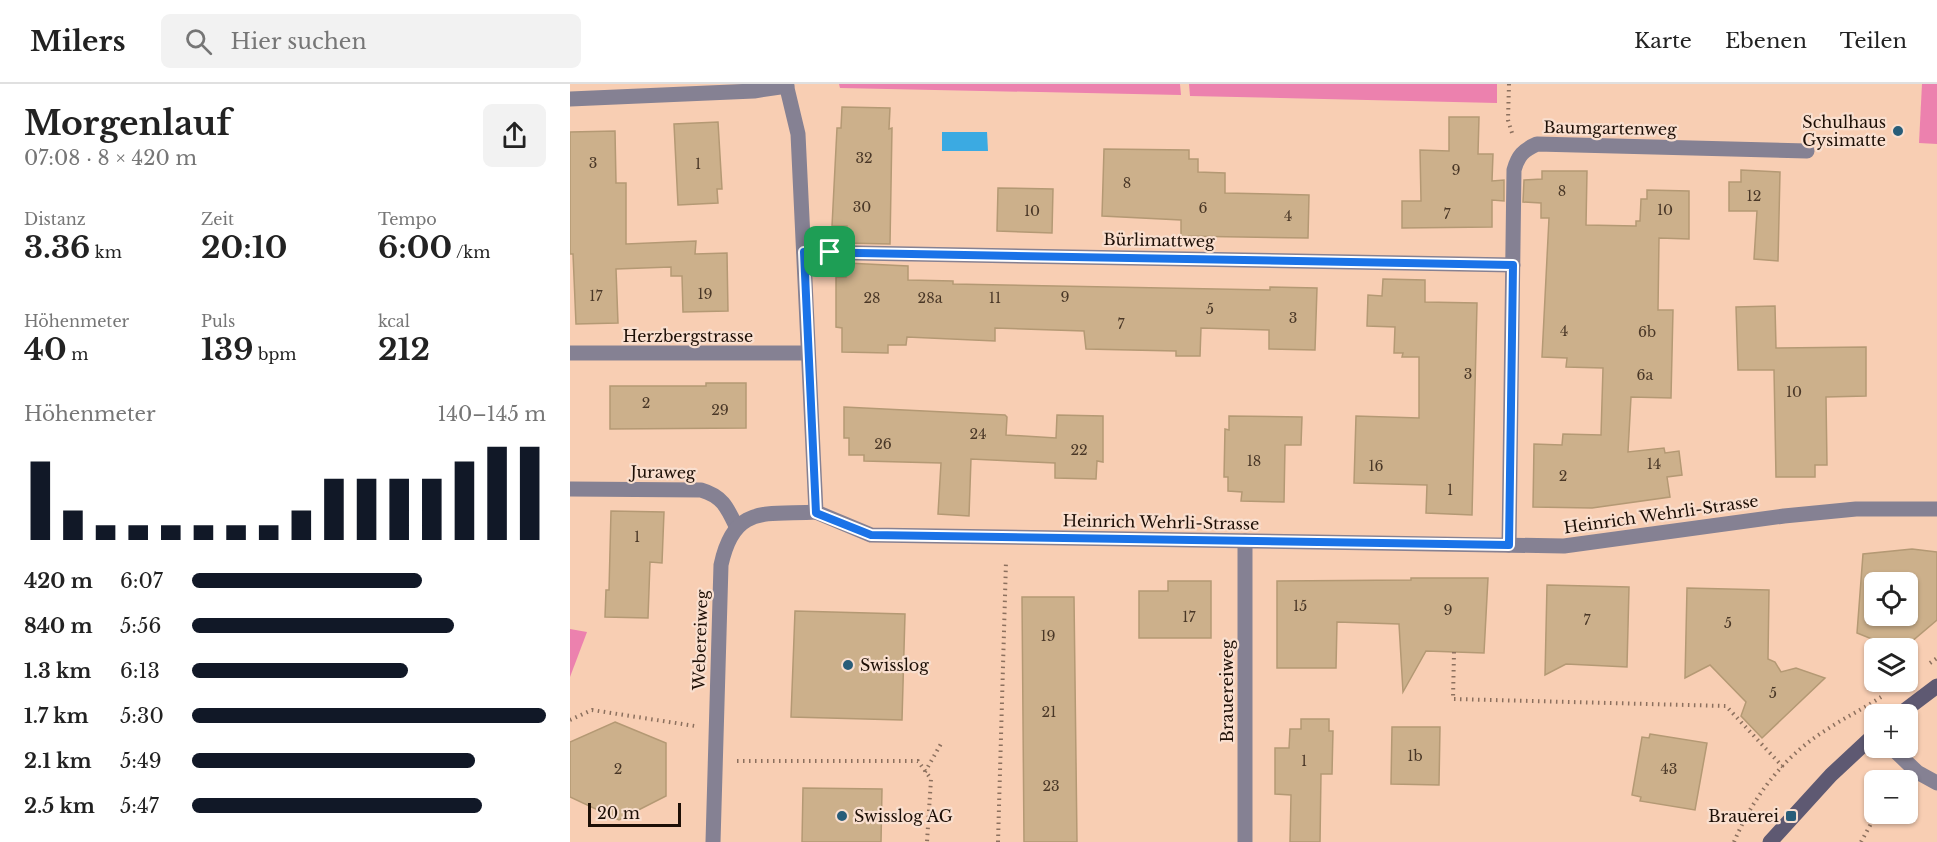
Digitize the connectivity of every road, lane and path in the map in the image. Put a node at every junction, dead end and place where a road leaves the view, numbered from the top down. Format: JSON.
{"nodes":[{"id":1,"x":1509,"y":84,"type":"edge"},
{"id":2,"x":786,"y":85,"type":"edge"},
{"id":3,"x":570,"y":99,"type":"edge"},
{"id":4,"x":1807,"y":151,"type":"dead end"},
{"id":5,"x":1517,"y":158,"type":"junction"},
{"id":6,"x":804,"y":252,"type":"junction"},
{"id":7,"x":1513,"y":265,"type":"junction"},
{"id":8,"x":570,"y":353,"type":"edge"},
{"id":9,"x":807,"y":353,"type":"junction"},
{"id":10,"x":570,"y":489,"type":"edge"},
{"id":11,"x":1937,"y":509,"type":"edge"},
{"id":12,"x":816,"y":513,"type":"junction"},
{"id":13,"x":736,"y":526,"type":"junction"},
{"id":14,"x":1007,"y":538,"type":"junction"},
{"id":15,"x":1245,"y":541,"type":"junction"},
{"id":16,"x":1509,"y":545,"type":"junction"},
{"id":17,"x":1454,"y":652,"type":"dead end"},
{"id":18,"x":1937,"y":686,"type":"edge"},
{"id":19,"x":1887,"y":694,"type":"dead end"},
{"id":20,"x":1913,"y":704,"type":"edge"},
{"id":21,"x":570,"y":720,"type":"edge"},
{"id":22,"x":716,"y":729,"type":"junction"},
{"id":23,"x":942,"y":742,"type":"dead end"},
{"id":24,"x":1864,"y":744,"type":"edge"},
{"id":25,"x":1902,"y":758,"type":"edge"},
{"id":26,"x":715,"y":761,"type":"junction"},
{"id":27,"x":1783,"y":767,"type":"junction"},
{"id":28,"x":925,"y":772,"type":"junction"},
{"id":29,"x":1937,"y":783,"type":"edge"},
{"id":30,"x":1871,"y":824,"type":"edge"},
{"id":31,"x":713,"y":842,"type":"edge"},
{"id":32,"x":927,"y":842,"type":"edge"},
{"id":33,"x":998,"y":842,"type":"edge"},
{"id":34,"x":1245,"y":842,"type":"edge"},
{"id":35,"x":1734,"y":842,"type":"edge"},
{"id":36,"x":1770,"y":842,"type":"edge"},
{"id":37,"x":1861,"y":842,"type":"edge"}],
"edges":[{"from":1,"to":5,"type":"path"},
{"from":2,"to":3,"type":"street"},
{"from":2,"to":6,"type":"street"},
{"from":4,"to":5,"type":"street","name":"Baumgartenweg"},
{"from":5,"to":7,"type":"street"},
{"from":6,"to":7,"type":"street","name":"Bürlimattweg"},
{"from":6,"to":9,"type":"street"},
{"from":7,"to":16,"type":"street"},
{"from":8,"to":9,"type":"street","name":"Herzbergstrasse"},
{"from":9,"to":12,"type":"street"},
{"from":10,"to":13,"type":"street","name":"Juraweg"},
{"from":11,"to":16,"type":"street","name":"Heinrich Wehrli-Strasse"},
{"from":12,"to":13,"type":"street"},
{"from":12,"to":14,"type":"street","name":"Heinrich Wehrli-Strasse"},
{"from":13,"to":22,"type":"street","name":"Webereiweg"},
{"from":14,"to":15,"type":"street","name":"Heinrich Wehrli-Strasse"},
{"from":14,"to":33,"type":"path"},
{"from":15,"to":16,"type":"street","name":"Heinrich Wehrli-Strasse"},
{"from":15,"to":34,"type":"street","name":"Brauereiweg"},
{"from":17,"to":27,"type":"path"},
{"from":18,"to":20,"type":"main road"},
{"from":19,"to":27,"type":"path"},
{"from":21,"to":22,"type":"path"},
{"from":22,"to":26,"type":"street","name":"Webereiweg"},
{"from":23,"to":28,"type":"path"},
{"from":24,"to":36,"type":"main road"},
{"from":25,"to":29,"type":"street"},
{"from":26,"to":28,"type":"path"},
{"from":26,"to":31,"type":"street","name":"Webereiweg"},
{"from":27,"to":35,"type":"path"},
{"from":28,"to":32,"type":"path"},
{"from":30,"to":37,"type":"path"}]}
